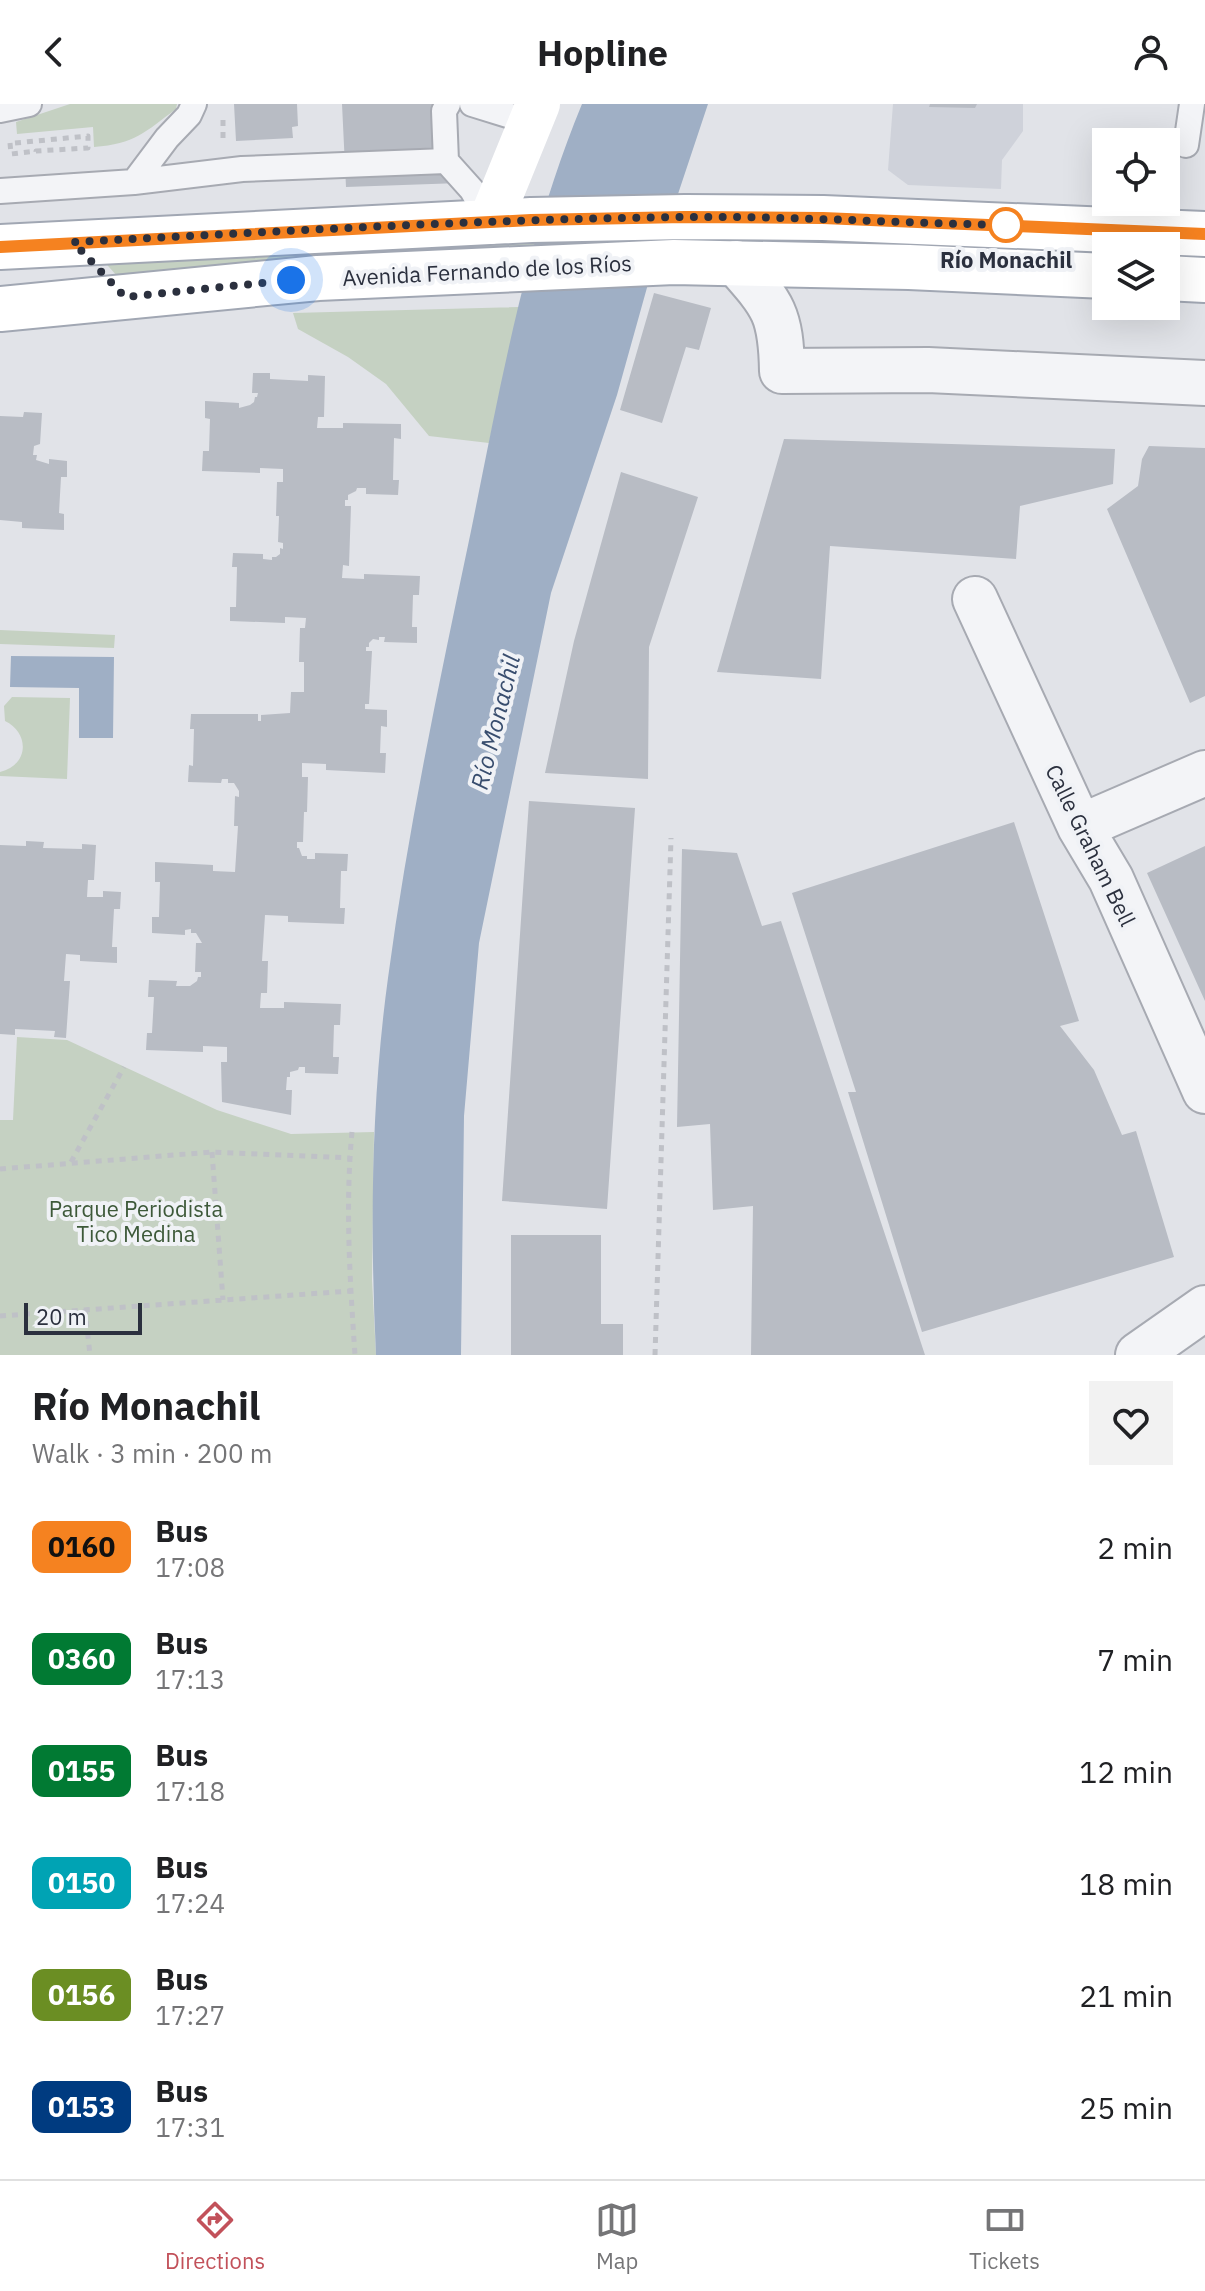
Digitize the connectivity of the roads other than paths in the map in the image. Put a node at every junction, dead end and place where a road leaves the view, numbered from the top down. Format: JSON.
{"nodes":[{"id":1,"x":29,"y":104,"type":"edge"},
{"id":2,"x":194,"y":104,"type":"edge"},
{"id":3,"x":448,"y":104,"type":"edge"},
{"id":4,"x":472,"y":104,"type":"edge"},
{"id":5,"x":1192,"y":104,"type":"edge"},
{"id":6,"x":0,"y":110,"type":"edge"},
{"id":7,"x":534,"y":113,"type":"edge"},
{"id":8,"x":1186,"y":145,"type":"dead end"},
{"id":9,"x":446,"y":161,"type":"junction"},
{"id":10,"x":134,"y":182,"type":"junction"},
{"id":11,"x":3,"y":193,"type":"edge"},
{"id":12,"x":511,"y":221,"type":"junction"},
{"id":13,"x":1205,"y":234,"type":"edge"},
{"id":14,"x":73,"y":242,"type":"junction"},
{"id":15,"x":0,"y":247,"type":"edge"},
{"id":16,"x":736,"y":263,"type":"junction"},
{"id":17,"x":1092,"y":276,"type":"edge"},
{"id":18,"x":1180,"y":279,"type":"edge"},
{"id":19,"x":1205,"y":280,"type":"edge"},
{"id":20,"x":125,"y":297,"type":"junction"},
{"id":21,"x":0,"y":309,"type":"edge"},
{"id":22,"x":1205,"y":383,"type":"edge"},
{"id":23,"x":975,"y":599,"type":"dead end"},
{"id":24,"x":1205,"y":773,"type":"edge"},
{"id":25,"x":1080,"y":827,"type":"junction"},
{"id":26,"x":1205,"y":1091,"type":"edge"},
{"id":27,"x":1205,"y":1308,"type":"edge"},
{"id":28,"x":1138,"y":1355,"type":"edge"}],
"edges":[{"from":1,"to":6,"type":"lane"},
{"from":2,"to":10,"type":"lane"},
{"from":3,"to":9,"type":"lane"},
{"from":4,"to":7,"type":"lane"},
{"from":5,"to":8,"type":"lane"},
{"from":7,"to":12,"type":"main road"},
{"from":9,"to":10,"type":"lane"},
{"from":9,"to":12,"type":"lane"},
{"from":10,"to":11,"type":"lane"},
{"from":12,"to":13,"type":"main road","name":"Avenida Fernando de los Ríos"},
{"from":12,"to":14,"type":"main road","name":"Avenida Fernando de los Ríos"},
{"from":14,"to":15,"type":"main road","name":"Avenida Fernando de los Ríos"},
{"from":14,"to":20,"type":"main road"},
{"from":16,"to":17,"type":"main road","name":"Avenida Fernando de los Ríos"},
{"from":16,"to":20,"type":"main road","name":"Avenida Fernando de los Ríos"},
{"from":16,"to":22,"type":"street"},
{"from":18,"to":19,"type":"main road"},
{"from":20,"to":21,"type":"main road","name":"Avenida Fernando de los Ríos"},
{"from":23,"to":25,"type":"street","name":"Calle Graham Bell"},
{"from":24,"to":25,"type":"street"},
{"from":25,"to":26,"type":"street","name":"Calle Graham Bell"},
{"from":27,"to":28,"type":"street"}]}
